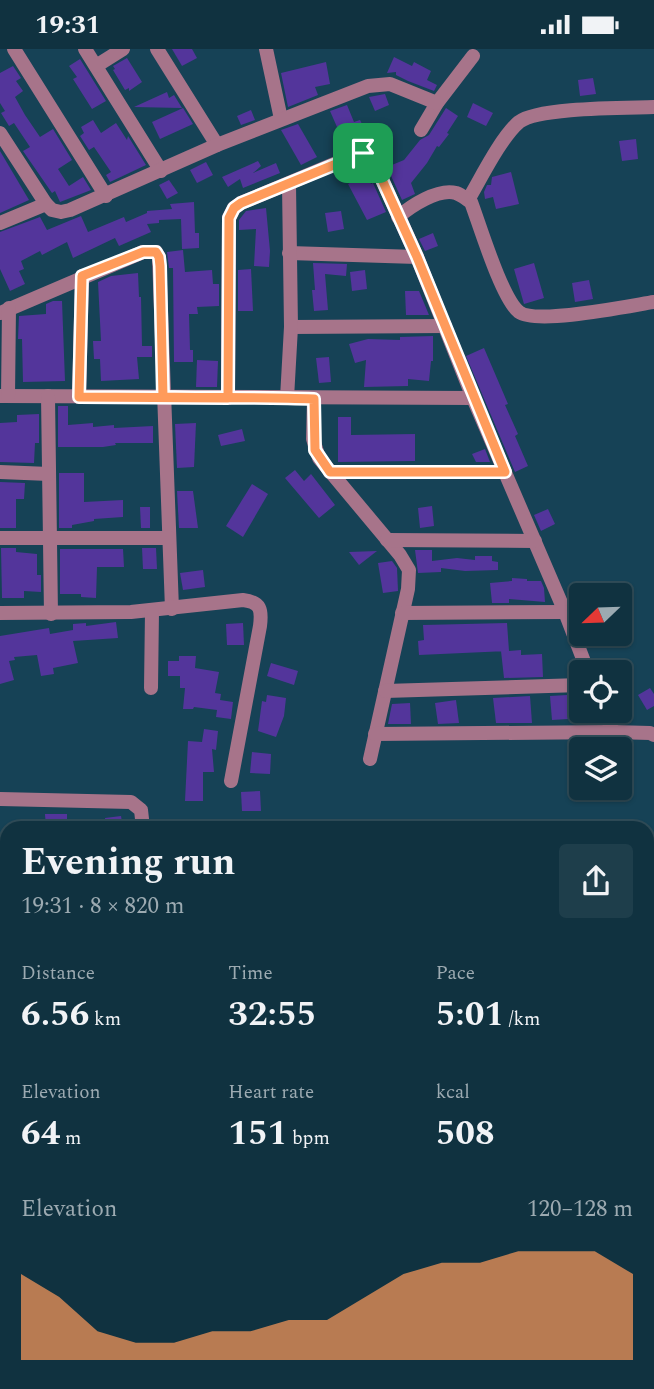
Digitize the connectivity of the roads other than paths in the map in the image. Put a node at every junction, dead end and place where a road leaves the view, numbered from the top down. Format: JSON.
{"nodes":[{"id":1,"x":14,"y":49,"type":"edge"},
{"id":2,"x":85,"y":49,"type":"edge"},
{"id":3,"x":123,"y":49,"type":"edge"},
{"id":4,"x":157,"y":49,"type":"edge"},
{"id":5,"x":266,"y":49,"type":"edge"},
{"id":6,"x":471,"y":51,"type":"edge"},
{"id":7,"x":96,"y":67,"type":"junction"},
{"id":8,"x":437,"y":103,"type":"junction"},
{"id":9,"x":654,"y":107,"type":"edge"},
{"id":10,"x":281,"y":119,"type":"junction"},
{"id":11,"x":421,"y":130,"type":"dead end"},
{"id":12,"x":0,"y":132,"type":"edge"},
{"id":13,"x":217,"y":145,"type":"junction"},
{"id":14,"x":160,"y":171,"type":"junction"},
{"id":15,"x":289,"y":185,"type":"junction"},
{"id":16,"x":106,"y":195,"type":"junction"},
{"id":17,"x":468,"y":200,"type":"junction"},
{"id":18,"x":46,"y":204,"type":"junction"},
{"id":19,"x":398,"y":217,"type":"junction"},
{"id":20,"x":0,"y":223,"type":"edge"},
{"id":21,"x":289,"y":253,"type":"junction"},
{"id":22,"x":417,"y":257,"type":"junction"},
{"id":23,"x":82,"y":276,"type":"junction"},
{"id":24,"x":654,"y":303,"type":"edge"},
{"id":25,"x":4,"y":310,"type":"edge"},
{"id":26,"x":444,"y":326,"type":"junction"},
{"id":27,"x":291,"y":327,"type":"junction"},
{"id":28,"x":4,"y":396,"type":"edge"},
{"id":29,"x":48,"y":396,"type":"junction"},
{"id":30,"x":79,"y":397,"type":"junction"},
{"id":31,"x":163,"y":397,"type":"junction"},
{"id":32,"x":228,"y":398,"type":"junction"},
{"id":33,"x":288,"y":398,"type":"junction"},
{"id":34,"x":473,"y":398,"type":"junction"},
{"id":35,"x":314,"y":399,"type":"junction"},
{"id":36,"x":330,"y":472,"type":"junction"},
{"id":37,"x":505,"y":472,"type":"junction"},
{"id":38,"x":0,"y":473,"type":"edge"},
{"id":39,"x":49,"y":474,"type":"junction"},
{"id":40,"x":0,"y":538,"type":"edge"},
{"id":41,"x":169,"y":538,"type":"junction"},
{"id":42,"x":50,"y":539,"type":"junction"},
{"id":43,"x":387,"y":540,"type":"junction"},
{"id":44,"x":535,"y":541,"type":"junction"},
{"id":45,"x":172,"y":609,"type":"junction"},
{"id":46,"x":152,"y":611,"type":"junction"},
{"id":47,"x":565,"y":612,"type":"junction"},
{"id":48,"x":0,"y":613,"type":"edge"},
{"id":49,"x":401,"y":613,"type":"junction"},
{"id":50,"x":51,"y":614,"type":"junction"},
{"id":51,"x":583,"y":660,"type":"edge"},
{"id":52,"x":569,"y":685,"type":"edge"},
{"id":53,"x":151,"y":688,"type":"dead end"},
{"id":54,"x":385,"y":691,"type":"junction"},
{"id":55,"x":609,"y":723,"type":"edge"},
{"id":56,"x":613,"y":732,"type":"junction"},
{"id":57,"x":375,"y":734,"type":"junction"},
{"id":58,"x":654,"y":736,"type":"edge"},
{"id":59,"x":370,"y":759,"type":"dead end"},
{"id":60,"x":231,"y":781,"type":"dead end"},
{"id":61,"x":0,"y":799,"type":"edge"},
{"id":62,"x":142,"y":821,"type":"edge"}],
"edges":[{"from":1,"to":16,"type":"street"},
{"from":2,"to":7,"type":"street"},
{"from":3,"to":7,"type":"street"},
{"from":4,"to":13,"type":"street"},
{"from":5,"to":10,"type":"street"},
{"from":6,"to":8,"type":"street"},
{"from":7,"to":14,"type":"street"},
{"from":8,"to":10,"type":"street"},
{"from":8,"to":11,"type":"street"},
{"from":9,"to":17,"type":"street"},
{"from":10,"to":13,"type":"street"},
{"from":12,"to":18,"type":"street"},
{"from":13,"to":14,"type":"street"},
{"from":14,"to":16,"type":"street"},
{"from":15,"to":19,"type":"street"},
{"from":15,"to":21,"type":"street"},
{"from":15,"to":32,"type":"street"},
{"from":16,"to":18,"type":"street"},
{"from":17,"to":19,"type":"street"},
{"from":17,"to":24,"type":"street"},
{"from":18,"to":20,"type":"street"},
{"from":19,"to":22,"type":"street"},
{"from":21,"to":22,"type":"street"},
{"from":21,"to":27,"type":"street"},
{"from":22,"to":26,"type":"street"},
{"from":23,"to":25,"type":"street"},
{"from":23,"to":30,"type":"street"},
{"from":23,"to":31,"type":"street"},
{"from":25,"to":28,"type":"street"},
{"from":26,"to":27,"type":"street"},
{"from":26,"to":34,"type":"street"},
{"from":27,"to":33,"type":"street"},
{"from":28,"to":29,"type":"street"},
{"from":29,"to":30,"type":"street"},
{"from":29,"to":39,"type":"street"},
{"from":30,"to":31,"type":"street"},
{"from":31,"to":32,"type":"street"},
{"from":31,"to":41,"type":"street"},
{"from":32,"to":33,"type":"street"},
{"from":33,"to":35,"type":"street"},
{"from":34,"to":35,"type":"street"},
{"from":34,"to":37,"type":"street"},
{"from":35,"to":36,"type":"street"},
{"from":36,"to":37,"type":"street"},
{"from":36,"to":43,"type":"street"},
{"from":37,"to":44,"type":"street"},
{"from":38,"to":39,"type":"street"},
{"from":39,"to":42,"type":"street"},
{"from":40,"to":42,"type":"street"},
{"from":41,"to":42,"type":"street"},
{"from":41,"to":45,"type":"street"},
{"from":42,"to":50,"type":"street"},
{"from":43,"to":44,"type":"street"},
{"from":43,"to":49,"type":"street"},
{"from":44,"to":47,"type":"street"},
{"from":45,"to":46,"type":"street"},
{"from":45,"to":60,"type":"street"},
{"from":46,"to":50,"type":"street"},
{"from":46,"to":53,"type":"street"},
{"from":47,"to":49,"type":"street"},
{"from":47,"to":51,"type":"street"},
{"from":48,"to":50,"type":"street"},
{"from":49,"to":54,"type":"street"},
{"from":52,"to":54,"type":"street"},
{"from":54,"to":57,"type":"street"},
{"from":55,"to":56,"type":"street"},
{"from":56,"to":57,"type":"street"},
{"from":56,"to":58,"type":"street"},
{"from":57,"to":59,"type":"street"},
{"from":61,"to":62,"type":"street"}]}
